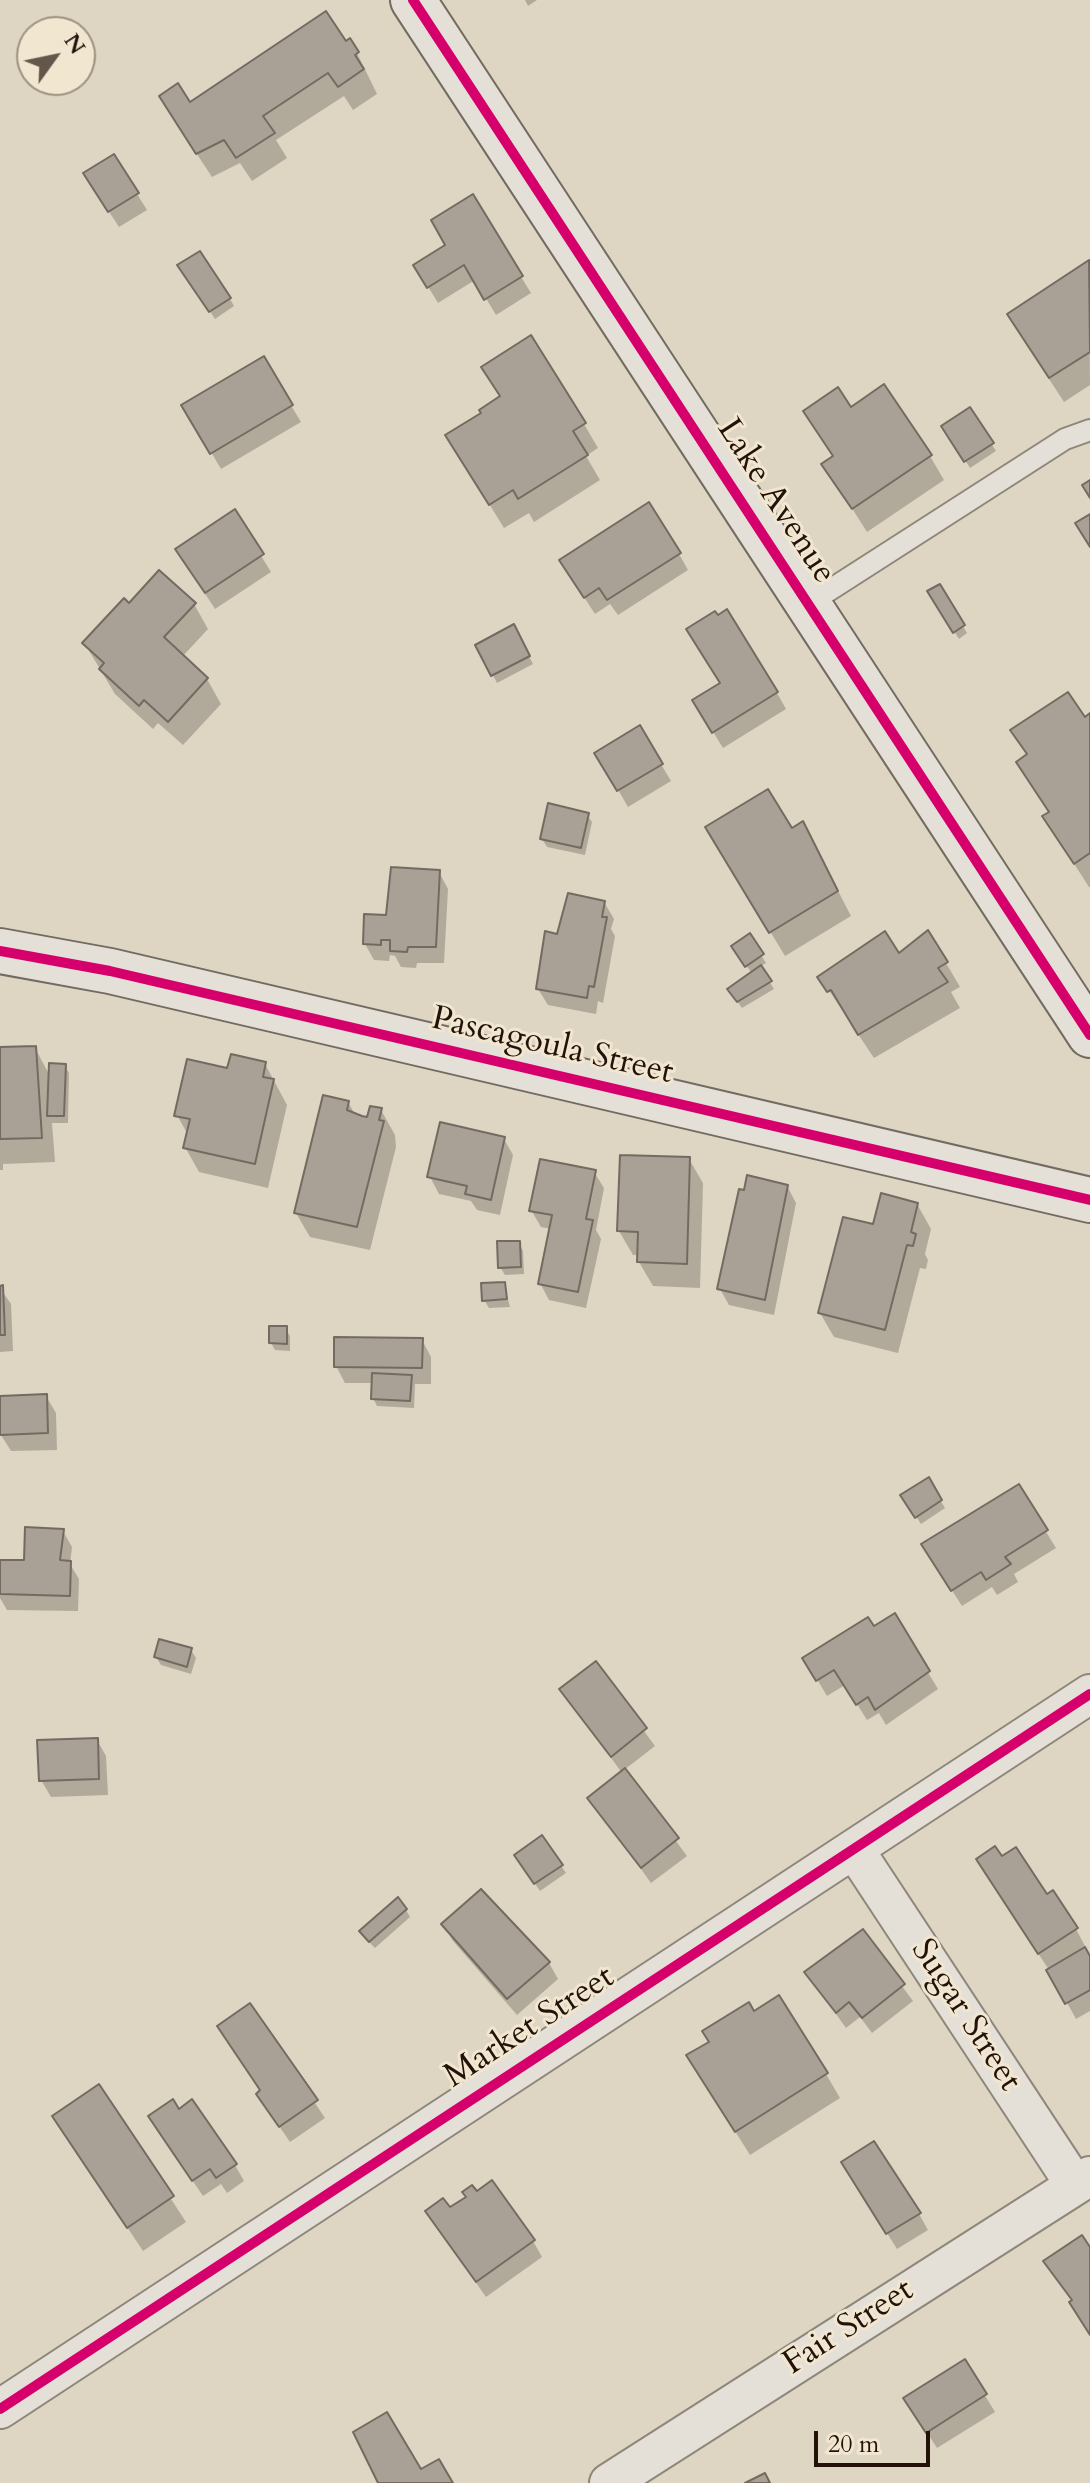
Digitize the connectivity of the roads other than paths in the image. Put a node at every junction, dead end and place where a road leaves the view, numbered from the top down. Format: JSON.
{"nodes":[{"id":1,"x":413,"y":0,"type":"edge"},
{"id":2,"x":1090,"y":430,"type":"edge"},
{"id":3,"x":808,"y":604,"type":"junction"},
{"id":4,"x":0,"y":951,"type":"edge"},
{"id":5,"x":1090,"y":1035,"type":"edge"},
{"id":6,"x":1090,"y":1200,"type":"edge"},
{"id":7,"x":1090,"y":1694,"type":"edge"},
{"id":8,"x":854,"y":1849,"type":"junction"},
{"id":9,"x":1082,"y":2180,"type":"edge"},
{"id":10,"x":0,"y":2409,"type":"edge"},
{"id":11,"x":609,"y":2483,"type":"edge"}],
"edges":[{"from":1,"to":3,"type":"street","name":"Lake Avenue"},
{"from":2,"to":3,"type":"lane"},
{"from":3,"to":5,"type":"street","name":"Lake Avenue"},
{"from":4,"to":6,"type":"street","name":"Pascagoula Street"},
{"from":7,"to":8,"type":"street","name":"Market Street"},
{"from":8,"to":9,"type":"street","name":"Sugar Street"},
{"from":8,"to":10,"type":"street","name":"Market Street"},
{"from":9,"to":11,"type":"street","name":"Fair Street"}]}
